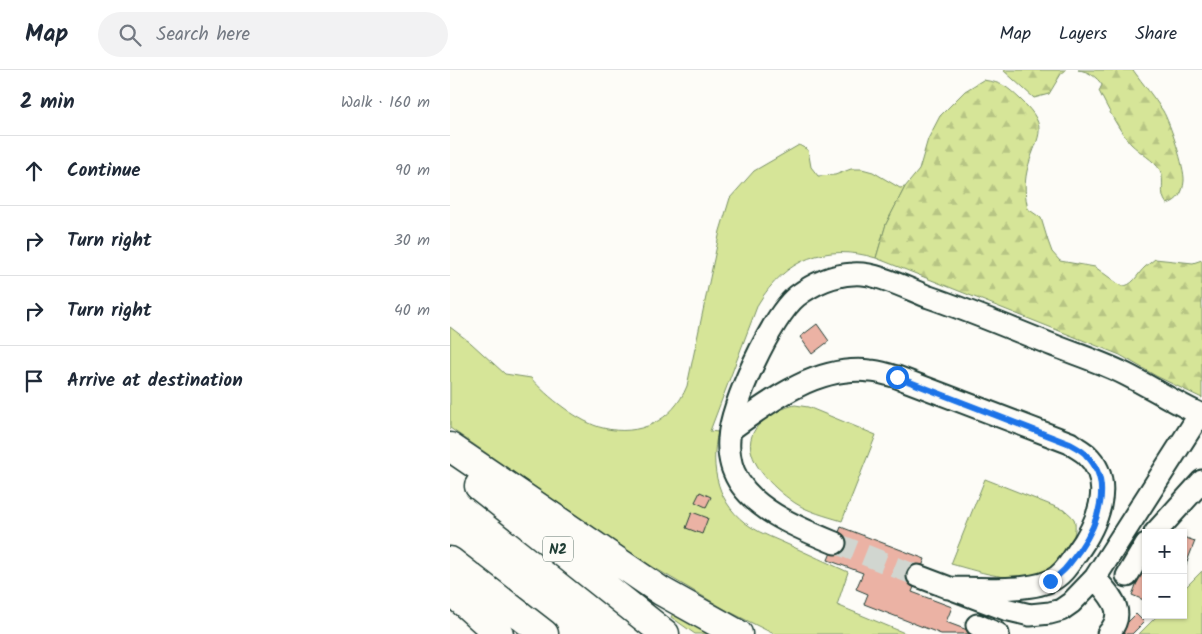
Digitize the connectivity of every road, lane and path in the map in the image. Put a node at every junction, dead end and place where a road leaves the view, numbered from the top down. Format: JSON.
{"nodes":[{"id":1,"x":1201,"y":415,"type":"edge"},
{"id":2,"x":730,"y":430,"type":"junction"},
{"id":3,"x":450,"y":447,"type":"edge"},
{"id":4,"x":450,"y":464,"type":"edge"},
{"id":5,"x":1202,"y":481,"type":"edge"},
{"id":6,"x":1155,"y":485,"type":"junction"},
{"id":7,"x":1178,"y":507,"type":"junction"},
{"id":8,"x":1159,"y":529,"type":"edge"},
{"id":9,"x":835,"y":542,"type":"tunnel mouth"},
{"id":10,"x":1142,"y":551,"type":"edge"},
{"id":11,"x":450,"y":561,"type":"edge"},
{"id":12,"x":918,"y":576,"type":"tunnel mouth"},
{"id":13,"x":1127,"y":576,"type":"dead end"},
{"id":14,"x":1095,"y":578,"type":"junction"},
{"id":15,"x":948,"y":588,"type":"junction"},
{"id":16,"x":450,"y":590,"type":"edge"},
{"id":17,"x":978,"y":626,"type":"dead end"},
{"id":18,"x":499,"y":634,"type":"edge"},
{"id":19,"x":544,"y":634,"type":"edge"},
{"id":20,"x":665,"y":634,"type":"edge"},
{"id":21,"x":738,"y":634,"type":"edge"},
{"id":22,"x":998,"y":634,"type":"edge"},
{"id":23,"x":1108,"y":634,"type":"edge"}],
"edges":[{"from":1,"to":2,"type":"lane"},
{"from":1,"to":6,"type":"lane"},
{"from":2,"to":9,"type":"lane"},
{"from":2,"to":15,"type":"lane"},
{"from":3,"to":21,"type":"highway"},
{"from":4,"to":20,"type":"highway","number":"N2"},
{"from":5,"to":7,"type":"lane"},
{"from":6,"to":7,"type":"lane"},
{"from":6,"to":14,"type":"lane"},
{"from":7,"to":8,"type":"lane"},
{"from":10,"to":13,"type":"lane"},
{"from":11,"to":19,"type":"highway"},
{"from":12,"to":15,"type":"lane"},
{"from":14,"to":15,"type":"lane"},
{"from":14,"to":23,"type":"lane"},
{"from":16,"to":18,"type":"highway"},
{"from":17,"to":22,"type":"lane"}]}
